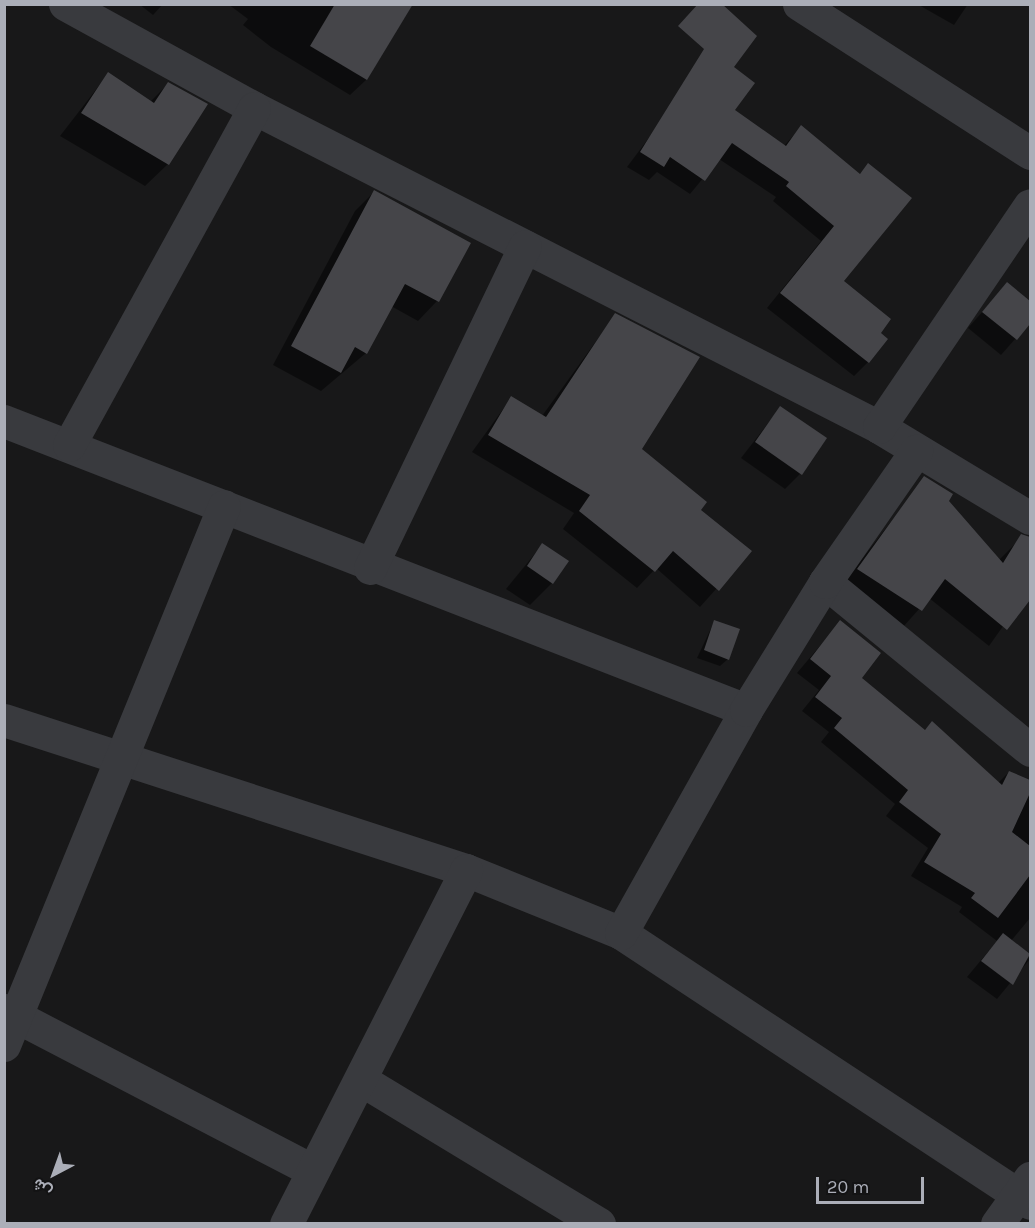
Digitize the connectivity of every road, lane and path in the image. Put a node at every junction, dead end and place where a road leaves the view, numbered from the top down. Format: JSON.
{"nodes":[{"id":1,"x":65,"y":4,"type":"edge"},
{"id":2,"x":799,"y":4,"type":"edge"},
{"id":3,"x":254,"y":108,"type":"junction"},
{"id":4,"x":1030,"y":153,"type":"edge"},
{"id":5,"x":1030,"y":205,"type":"edge"},
{"id":6,"x":525,"y":246,"type":"junction"},
{"id":7,"x":4,"y":421,"type":"edge"},
{"id":8,"x":879,"y":427,"type":"junction"},
{"id":9,"x":69,"y":445,"type":"junction"},
{"id":10,"x":916,"y":451,"type":"junction"},
{"id":11,"x":224,"y":506,"type":"junction"},
{"id":12,"x":1030,"y":518,"type":"edge"},
{"id":13,"x":370,"y":568,"type":"junction"},
{"id":14,"x":825,"y":582,"type":"junction"},
{"id":15,"x":746,"y":710,"type":"junction"},
{"id":16,"x":4,"y":720,"type":"edge"},
{"id":17,"x":1030,"y":750,"type":"edge"},
{"id":18,"x":126,"y":755,"type":"junction"},
{"id":19,"x":466,"y":870,"type":"junction"},
{"id":20,"x":621,"y":933,"type":"junction"},
{"id":21,"x":9,"y":1024,"type":"edge"},
{"id":22,"x":363,"y":1081,"type":"junction"},
{"id":23,"x":313,"y":1172,"type":"junction"},
{"id":24,"x":1027,"y":1191,"type":"edge"},
{"id":25,"x":286,"y":1224,"type":"edge"},
{"id":26,"x":598,"y":1224,"type":"edge"},
{"id":27,"x":997,"y":1224,"type":"edge"}],
"edges":[{"from":1,"to":3,"type":"street"},
{"from":2,"to":4,"type":"street"},
{"from":3,"to":6,"type":"street"},
{"from":3,"to":9,"type":"street"},
{"from":5,"to":8,"type":"street"},
{"from":6,"to":8,"type":"street"},
{"from":6,"to":13,"type":"street"},
{"from":7,"to":9,"type":"street"},
{"from":8,"to":10,"type":"street"},
{"from":9,"to":11,"type":"street"},
{"from":10,"to":12,"type":"street"},
{"from":10,"to":14,"type":"street"},
{"from":11,"to":13,"type":"street"},
{"from":11,"to":18,"type":"street"},
{"from":13,"to":15,"type":"street"},
{"from":14,"to":15,"type":"street"},
{"from":14,"to":17,"type":"street"},
{"from":15,"to":20,"type":"street"},
{"from":16,"to":18,"type":"street"},
{"from":18,"to":19,"type":"street"},
{"from":18,"to":21,"type":"street"},
{"from":19,"to":20,"type":"street"},
{"from":19,"to":22,"type":"street"},
{"from":20,"to":24,"type":"street"},
{"from":21,"to":23,"type":"street"},
{"from":22,"to":23,"type":"street"},
{"from":22,"to":26,"type":"street"},
{"from":23,"to":25,"type":"street"},
{"from":24,"to":27,"type":"street"}]}
